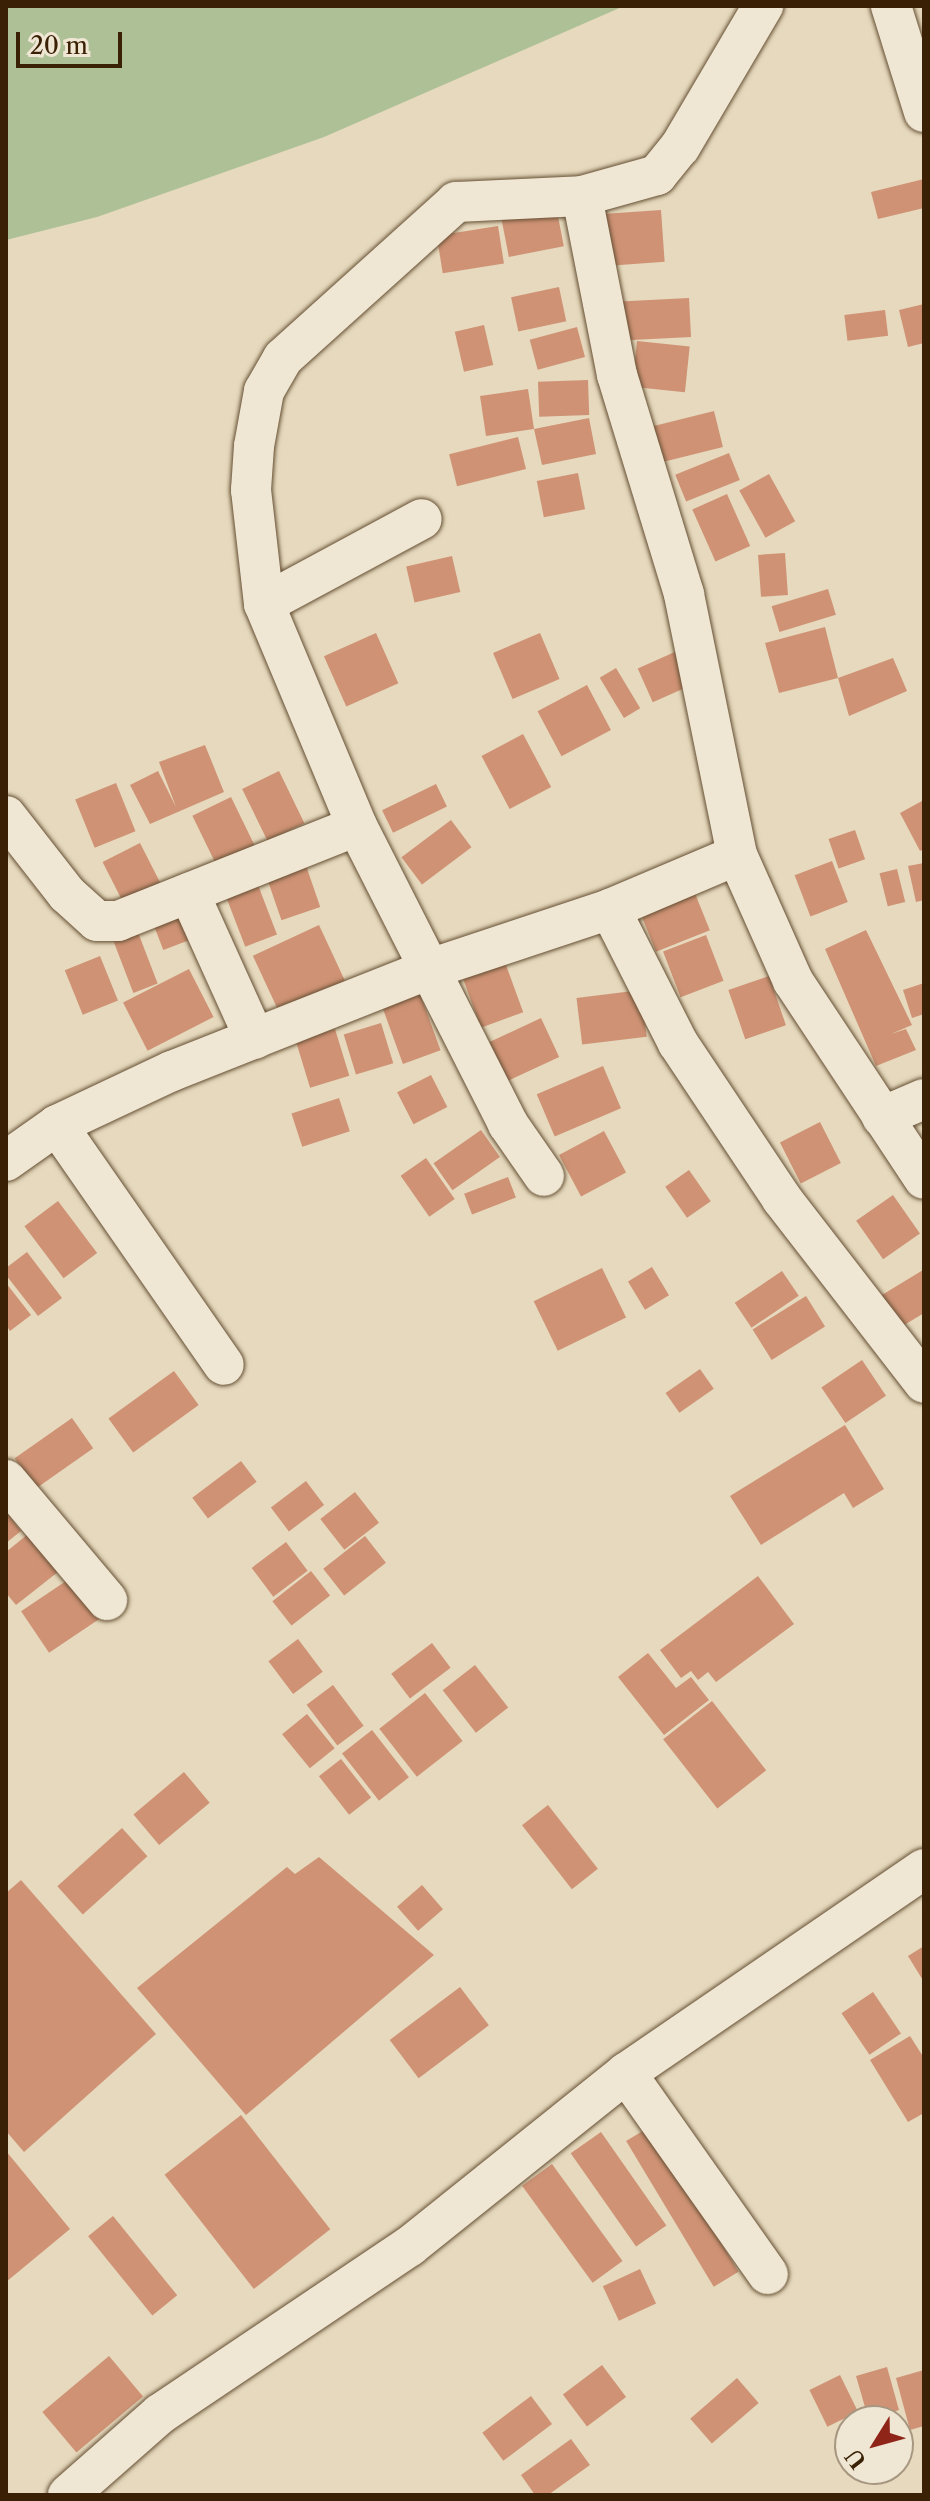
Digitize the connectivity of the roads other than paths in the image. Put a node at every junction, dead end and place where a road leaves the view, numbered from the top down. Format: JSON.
{"nodes":[{"id":1,"x":763,"y":6,"type":"edge"},
{"id":2,"x":891,"y":6,"type":"edge"},
{"id":3,"x":924,"y":112,"type":"edge"},
{"id":4,"x":582,"y":196,"type":"junction"},
{"id":5,"x":422,"y":519,"type":"dead end"},
{"id":6,"x":264,"y":604,"type":"junction"},
{"id":7,"x":6,"y":816,"type":"edge"},
{"id":8,"x":357,"y":826,"type":"junction"},
{"id":9,"x":737,"y":855,"type":"junction"},
{"id":10,"x":189,"y":893,"type":"junction"},
{"id":11,"x":610,"y":909,"type":"junction"},
{"id":12,"x":427,"y":970,"type":"junction"},
{"id":13,"x":255,"y":1039,"type":"junction"},
{"id":14,"x":924,"y":1099,"type":"edge"},
{"id":15,"x":882,"y":1117,"type":"junction"},
{"id":16,"x":57,"y":1125,"type":"junction"},
{"id":17,"x":6,"y":1161,"type":"edge"},
{"id":18,"x":544,"y":1176,"type":"dead end"},
{"id":19,"x":924,"y":1179,"type":"edge"},
{"id":20,"x":224,"y":1365,"type":"dead end"},
{"id":21,"x":924,"y":1383,"type":"edge"},
{"id":22,"x":6,"y":1480,"type":"edge"},
{"id":23,"x":107,"y":1600,"type":"dead end"},
{"id":24,"x":924,"y":1869,"type":"edge"},
{"id":25,"x":626,"y":2073,"type":"junction"},
{"id":26,"x":768,"y":2274,"type":"dead end"},
{"id":27,"x":68,"y":2495,"type":"edge"}],
"edges":[{"from":1,"to":4,"type":"street"},
{"from":2,"to":3,"type":"street"},
{"from":4,"to":6,"type":"street"},
{"from":4,"to":9,"type":"street"},
{"from":5,"to":6,"type":"street"},
{"from":6,"to":8,"type":"street"},
{"from":7,"to":10,"type":"street"},
{"from":8,"to":10,"type":"street"},
{"from":8,"to":12,"type":"street"},
{"from":9,"to":11,"type":"street"},
{"from":9,"to":15,"type":"street"},
{"from":10,"to":13,"type":"street"},
{"from":11,"to":12,"type":"street"},
{"from":11,"to":21,"type":"street"},
{"from":12,"to":13,"type":"street"},
{"from":12,"to":18,"type":"street"},
{"from":13,"to":16,"type":"street"},
{"from":14,"to":15,"type":"street"},
{"from":15,"to":19,"type":"street"},
{"from":16,"to":17,"type":"street"},
{"from":16,"to":20,"type":"street"},
{"from":22,"to":23,"type":"street"},
{"from":24,"to":25,"type":"street"},
{"from":25,"to":26,"type":"street"},
{"from":25,"to":27,"type":"street"}]}
